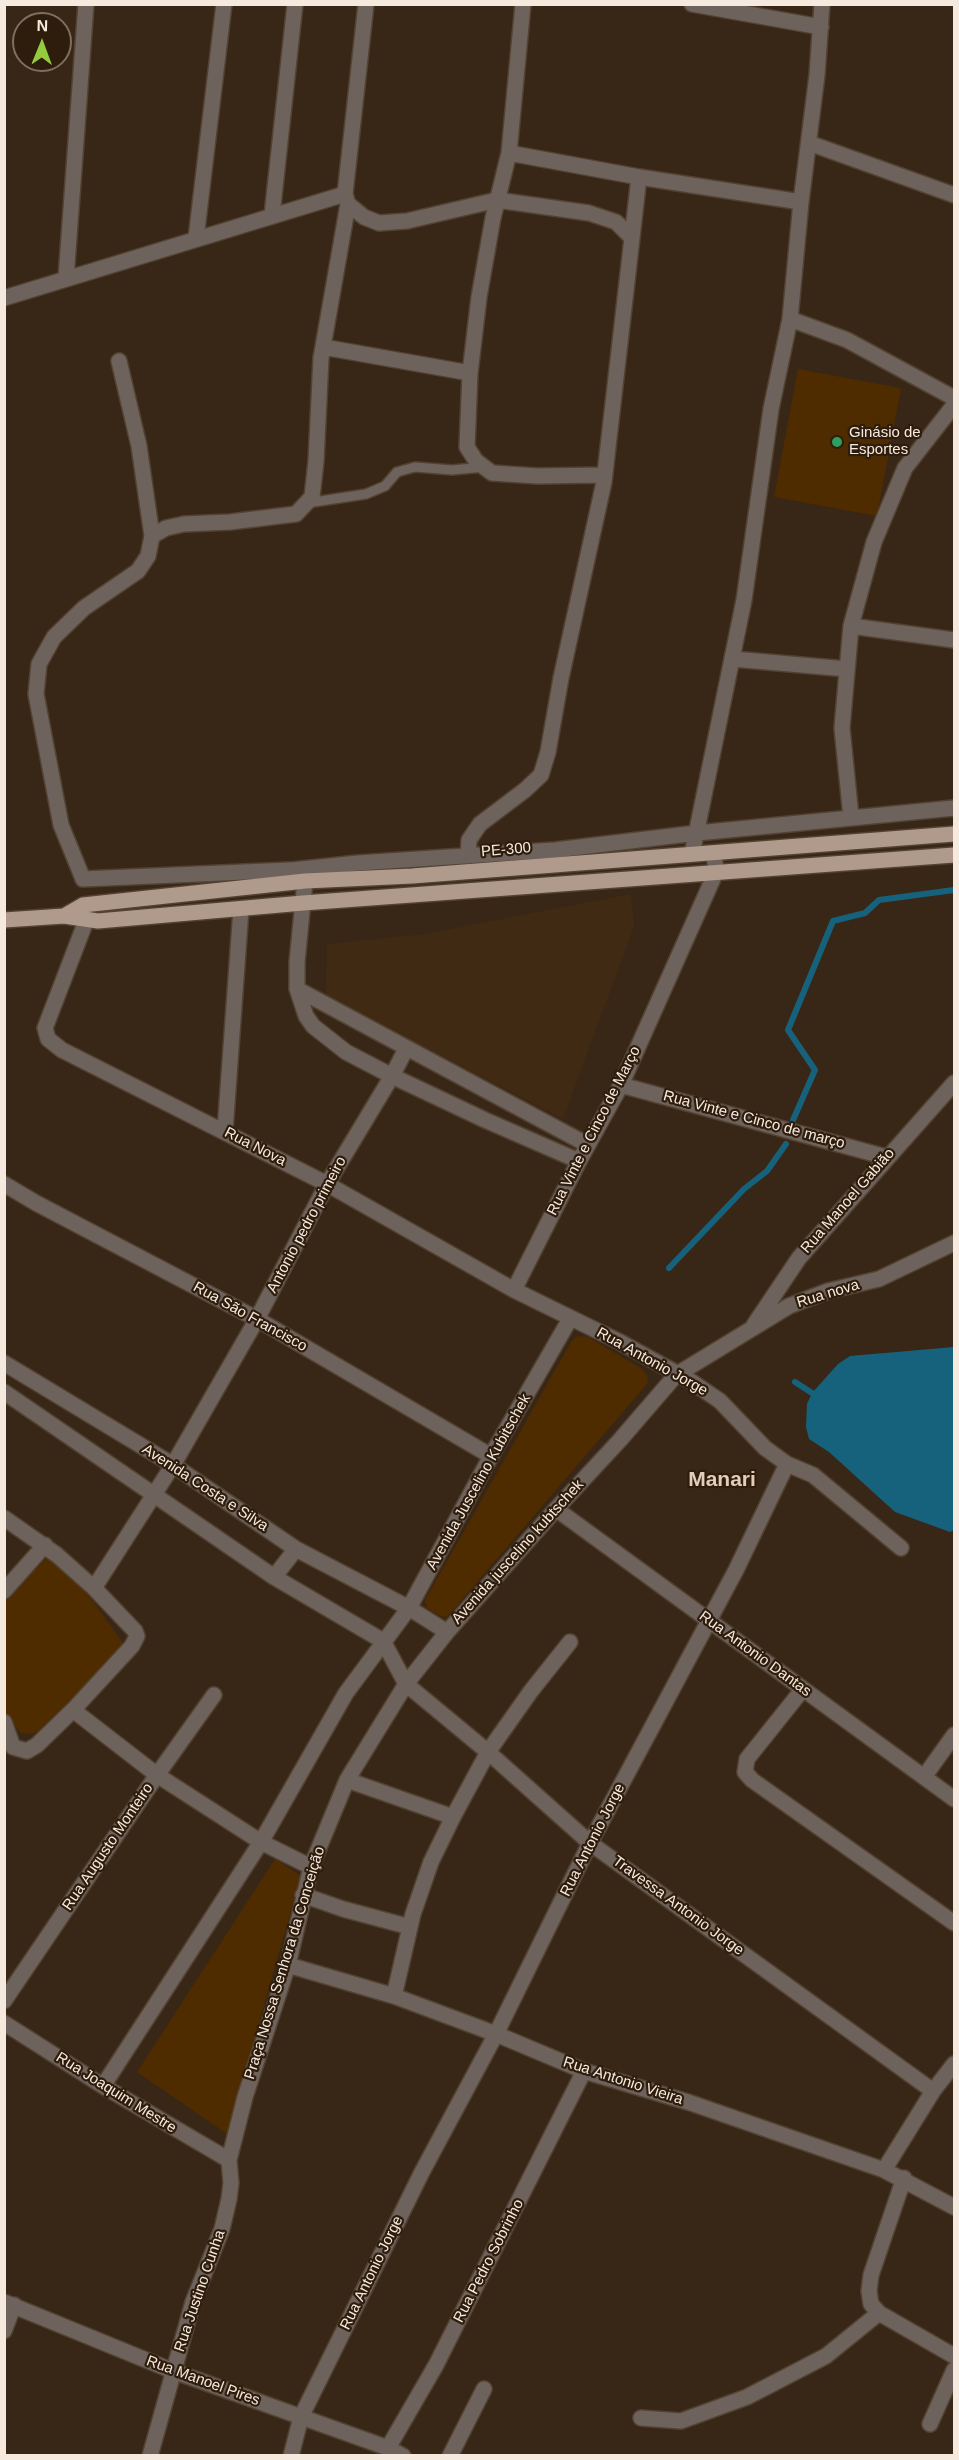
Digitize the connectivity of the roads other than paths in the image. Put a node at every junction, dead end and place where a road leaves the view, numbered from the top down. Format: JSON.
{"nodes":[{"id":1,"x":86,"y":4,"type":"edge"},
{"id":2,"x":224,"y":4,"type":"edge"},
{"id":3,"x":295,"y":4,"type":"edge"},
{"id":4,"x":366,"y":4,"type":"edge"},
{"id":5,"x":524,"y":4,"type":"edge"},
{"id":6,"x":692,"y":4,"type":"edge"},
{"id":7,"x":822,"y":4,"type":"edge"},
{"id":8,"x":820,"y":27,"type":"junction"},
{"id":9,"x":809,"y":143,"type":"junction"},
{"id":10,"x":508,"y":153,"type":"junction"},
{"id":11,"x":639,"y":177,"type":"junction"},
{"id":12,"x":954,"y":195,"type":"edge"},
{"id":13,"x":346,"y":199,"type":"junction"},
{"id":14,"x":497,"y":200,"type":"junction"},
{"id":15,"x":801,"y":202,"type":"junction"},
{"id":16,"x":272,"y":215,"type":"junction"},
{"id":17,"x":196,"y":238,"type":"junction"},
{"id":18,"x":632,"y":238,"type":"junction"},
{"id":19,"x":66,"y":278,"type":"junction"},
{"id":20,"x":4,"y":298,"type":"edge"},
{"id":21,"x":790,"y":319,"type":"junction"},
{"id":22,"x":323,"y":347,"type":"junction"},
{"id":23,"x":119,"y":361,"type":"dead end"},
{"id":24,"x":470,"y":373,"type":"junction"},
{"id":25,"x":954,"y":398,"type":"edge"},
{"id":26,"x":954,"y":405,"type":"edge"},
{"id":27,"x":484,"y":467,"type":"junction"},
{"id":28,"x":604,"y":475,"type":"junction"},
{"id":29,"x":307,"y":503,"type":"junction"},
{"id":30,"x":152,"y":536,"type":"junction"},
{"id":31,"x":851,"y":626,"type":"junction"},
{"id":32,"x":954,"y":640,"type":"edge"},
{"id":33,"x":733,"y":659,"type":"junction"},
{"id":34,"x":848,"y":669,"type":"junction"},
{"id":35,"x":954,"y":808,"type":"edge"},
{"id":36,"x":850,"y":817,"type":"junction"},
{"id":37,"x":697,"y":833,"type":"junction"},
{"id":38,"x":954,"y":834,"type":"edge"},
{"id":39,"x":692,"y":854,"type":"junction"},
{"id":40,"x":714,"y":854,"type":"junction"},
{"id":41,"x":954,"y":855,"type":"edge"},
{"id":42,"x":468,"y":856,"type":"junction"},
{"id":43,"x":290,"y":870,"type":"junction"},
{"id":44,"x":716,"y":872,"type":"junction"},
{"id":45,"x":305,"y":881,"type":"junction"},
{"id":46,"x":229,"y":888,"type":"junction"},
{"id":47,"x":303,"y":903,"type":"junction"},
{"id":48,"x":241,"y":909,"type":"junction"},
{"id":49,"x":64,"y":916,"type":"junction"},
{"id":50,"x":4,"y":920,"type":"edge"},
{"id":51,"x":86,"y":921,"type":"junction"},
{"id":52,"x":297,"y":989,"type":"junction"},
{"id":53,"x":406,"y":1049,"type":"junction"},
{"id":54,"x":392,"y":1076,"type":"junction"},
{"id":55,"x":954,"y":1083,"type":"edge"},
{"id":56,"x":621,"y":1085,"type":"junction"},
{"id":57,"x":225,"y":1131,"type":"junction"},
{"id":58,"x":588,"y":1145,"type":"junction"},
{"id":59,"x":886,"y":1157,"type":"junction"},
{"id":60,"x":579,"y":1161,"type":"junction"},
{"id":61,"x":4,"y":1184,"type":"edge"},
{"id":62,"x":327,"y":1184,"type":"junction"},
{"id":63,"x":954,"y":1243,"type":"edge"},
{"id":64,"x":514,"y":1290,"type":"junction"},
{"id":65,"x":257,"y":1319,"type":"junction"},
{"id":66,"x":570,"y":1319,"type":"junction"},
{"id":67,"x":752,"y":1328,"type":"junction"},
{"id":68,"x":4,"y":1363,"type":"edge"},
{"id":69,"x":676,"y":1375,"type":"junction"},
{"id":70,"x":5,"y":1392,"type":"edge"},
{"id":71,"x":491,"y":1456,"type":"junction"},
{"id":72,"x":787,"y":1464,"type":"junction"},
{"id":73,"x":173,"y":1465,"type":"junction"},
{"id":74,"x":154,"y":1495,"type":"junction"},
{"id":75,"x":556,"y":1509,"type":"junction"},
{"id":76,"x":4,"y":1518,"type":"edge"},
{"id":77,"x":45,"y":1545,"type":"junction"},
{"id":78,"x":901,"y":1548,"type":"dead end"},
{"id":79,"x":296,"y":1549,"type":"junction"},
{"id":80,"x":274,"y":1577,"type":"junction"},
{"id":81,"x":94,"y":1588,"type":"junction"},
{"id":82,"x":4,"y":1591,"type":"edge"},
{"id":83,"x":410,"y":1608,"type":"junction"},
{"id":84,"x":709,"y":1621,"type":"junction"},
{"id":85,"x":447,"y":1632,"type":"junction"},
{"id":86,"x":383,"y":1641,"type":"junction"},
{"id":87,"x":570,"y":1641,"type":"dead end"},
{"id":88,"x":406,"y":1684,"type":"junction"},
{"id":89,"x":803,"y":1689,"type":"junction"},
{"id":90,"x":214,"y":1695,"type":"dead end"},
{"id":91,"x":73,"y":1710,"type":"junction"},
{"id":92,"x":4,"y":1722,"type":"edge"},
{"id":93,"x":954,"y":1735,"type":"edge"},
{"id":94,"x":372,"y":1739,"type":"joint"},
{"id":95,"x":488,"y":1752,"type":"junction"},
{"id":96,"x":157,"y":1775,"type":"junction"},
{"id":97,"x":924,"y":1777,"type":"junction"},
{"id":98,"x":347,"y":1780,"type":"junction"},
{"id":99,"x":954,"y":1799,"type":"edge"},
{"id":100,"x":453,"y":1817,"type":"junction"},
{"id":101,"x":261,"y":1842,"type":"junction"},
{"id":102,"x":591,"y":1843,"type":"junction"},
{"id":103,"x":311,"y":1867,"type":"junction"},
{"id":104,"x":303,"y":1895,"type":"junction"},
{"id":105,"x":954,"y":1923,"type":"edge"},
{"id":106,"x":410,"y":1927,"type":"junction"},
{"id":107,"x":288,"y":1965,"type":"junction"},
{"id":108,"x":394,"y":1996,"type":"junction"},
{"id":109,"x":4,"y":2001,"type":"edge"},
{"id":110,"x":4,"y":2023,"type":"edge"},
{"id":111,"x":496,"y":2034,"type":"junction"},
{"id":112,"x":954,"y":2064,"type":"edge"},
{"id":113,"x":584,"y":2071,"type":"junction"},
{"id":114,"x":103,"y":2086,"type":"junction"},
{"id":115,"x":933,"y":2091,"type":"junction"},
{"id":116,"x":229,"y":2160,"type":"junction"},
{"id":117,"x":884,"y":2170,"type":"junction"},
{"id":118,"x":904,"y":2178,"type":"junction"},
{"id":119,"x":954,"y":2207,"type":"edge"},
{"id":120,"x":9,"y":2303,"type":"edge"},
{"id":121,"x":879,"y":2313,"type":"junction"},
{"id":122,"x":4,"y":2331,"type":"edge"},
{"id":123,"x":954,"y":2356,"type":"edge"},
{"id":124,"x":954,"y":2370,"type":"edge"},
{"id":125,"x":172,"y":2372,"type":"junction"},
{"id":126,"x":484,"y":2389,"type":"dead end"},
{"id":127,"x":301,"y":2417,"type":"junction"},
{"id":128,"x":641,"y":2418,"type":"dead end"},
{"id":129,"x":930,"y":2424,"type":"dead end"},
{"id":130,"x":386,"y":2452,"type":"edge"},
{"id":131,"x":452,"y":2455,"type":"edge"},
{"id":132,"x":150,"y":2456,"type":"edge"},
{"id":133,"x":291,"y":2456,"type":"edge"},
{"id":134,"x":403,"y":2456,"type":"edge"}],
"edges":[{"from":1,"to":19,"type":"street"},
{"from":2,"to":17,"type":"street"},
{"from":3,"to":16,"type":"street"},
{"from":4,"to":13,"type":"street"},
{"from":5,"to":10,"type":"street"},
{"from":6,"to":8,"type":"street"},
{"from":7,"to":8,"type":"street"},
{"from":8,"to":9,"type":"street"},
{"from":9,"to":12,"type":"street"},
{"from":9,"to":15,"type":"street"},
{"from":10,"to":11,"type":"street"},
{"from":10,"to":14,"type":"street"},
{"from":11,"to":15,"type":"street"},
{"from":11,"to":18,"type":"street"},
{"from":13,"to":14,"type":"street"},
{"from":13,"to":16,"type":"street"},
{"from":13,"to":22,"type":"street"},
{"from":14,"to":18,"type":"street"},
{"from":14,"to":24,"type":"street"},
{"from":15,"to":21,"type":"street"},
{"from":16,"to":17,"type":"street"},
{"from":17,"to":19,"type":"street"},
{"from":18,"to":28,"type":"street"},
{"from":19,"to":20,"type":"street"},
{"from":21,"to":25,"type":"street"},
{"from":21,"to":33,"type":"street"},
{"from":22,"to":24,"type":"street"},
{"from":22,"to":29,"type":"street"},
{"from":23,"to":30,"type":"street"},
{"from":24,"to":27,"type":"street"},
{"from":26,"to":31,"type":"street"},
{"from":27,"to":28,"type":"street"},
{"from":27,"to":29,"type":"lane"},
{"from":28,"to":42,"type":"street"},
{"from":29,"to":30,"type":"street"},
{"from":30,"to":43,"type":"street"},
{"from":31,"to":32,"type":"street"},
{"from":31,"to":34,"type":"street"},
{"from":33,"to":34,"type":"street"},
{"from":33,"to":37,"type":"street"},
{"from":34,"to":36,"type":"street"},
{"from":35,"to":36,"type":"street"},
{"from":36,"to":37,"type":"street"},
{"from":37,"to":39,"type":"street"},
{"from":37,"to":42,"type":"street"},
{"from":38,"to":40,"type":"main road","name":"PE-300","number":"PE-300"},
{"from":39,"to":40,"type":"main road","name":"PE-300","number":"PE-300"},
{"from":39,"to":45,"type":"main road","name":"PE-300","number":"PE-300"},
{"from":40,"to":44,"type":"street"},
{"from":41,"to":44,"type":"main road","name":"PE-300","number":"PE-300"},
{"from":42,"to":43,"type":"street"},
{"from":43,"to":46,"type":"street"},
{"from":44,"to":47,"type":"main road","name":"PE-300","number":"PE-300"},
{"from":44,"to":56,"type":"street","name":"Rua Vinte e Cinco de Março"},
{"from":45,"to":46,"type":"main road","name":"PE-300","number":"PE-300"},
{"from":45,"to":47,"type":"street"},
{"from":46,"to":49,"type":"main road","name":"PE-300","number":"PE-300"},
{"from":47,"to":48,"type":"main road","name":"PE-300","number":"PE-300"},
{"from":47,"to":52,"type":"street"},
{"from":48,"to":51,"type":"main road","name":"PE-300","number":"PE-300"},
{"from":48,"to":57,"type":"street"},
{"from":49,"to":50,"type":"main road","name":"PE-300","number":"PE-300"},
{"from":49,"to":51,"type":"main road","name":"PE-300","number":"PE-300"},
{"from":51,"to":57,"type":"street","name":"Rua Nova"},
{"from":52,"to":53,"type":"street"},
{"from":52,"to":54,"type":"street"},
{"from":53,"to":54,"type":"street","name":"Antonio pedro primeiro"},
{"from":53,"to":58,"type":"street"},
{"from":54,"to":60,"type":"street"},
{"from":54,"to":62,"type":"street","name":"Antonio pedro primeiro"},
{"from":55,"to":59,"type":"street","name":"Rua Manoel Gabião"},
{"from":56,"to":58,"type":"street","name":"Rua Vinte e Cinco de Março"},
{"from":56,"to":59,"type":"street","name":"Rua Vinte e Cinco de março"},
{"from":57,"to":62,"type":"street","name":"Rua Nova"},
{"from":58,"to":60,"type":"street","name":"Rua Vinte e Cinco de Março"},
{"from":59,"to":67,"type":"street","name":"Rua Manoel Gabião"},
{"from":60,"to":64,"type":"street","name":"Rua Vinte e Cinco de Março"},
{"from":61,"to":65,"type":"street","name":"Rua São Francisco"},
{"from":62,"to":64,"type":"street","name":"Rua Nova"},
{"from":62,"to":65,"type":"street","name":"Antonio pedro primeiro"},
{"from":63,"to":67,"type":"street","name":"Rua nova"},
{"from":64,"to":66,"type":"street","name":"Rua Nova"},
{"from":65,"to":71,"type":"street","name":"Rua São Francisco"},
{"from":65,"to":73,"type":"street","name":"Antonio pedro primeiro"},
{"from":66,"to":69,"type":"street","name":"Rua Antonio Jorge"},
{"from":66,"to":71,"type":"street","name":"Avenida Juscelino Kubitschek"},
{"from":67,"to":69,"type":"street","name":"Rua nova"},
{"from":68,"to":73,"type":"street","name":"Avenida Costa e Silva"},
{"from":69,"to":72,"type":"street","name":"Rua Antonio Jorge"},
{"from":69,"to":75,"type":"street","name":"Avenida juscelino kubtschek"},
{"from":70,"to":74,"type":"street"},
{"from":71,"to":83,"type":"street","name":"Avenida Juscelino Kubitschek"},
{"from":72,"to":78,"type":"street"},
{"from":72,"to":84,"type":"street","name":"Rua Antonio Jorge"},
{"from":73,"to":74,"type":"street","name":"Antonio pedro primeiro"},
{"from":73,"to":79,"type":"street","name":"Avenida Costa e Silva"},
{"from":74,"to":80,"type":"street"},
{"from":74,"to":81,"type":"street","name":"Antonio pedro primeiro"},
{"from":75,"to":84,"type":"street","name":"Rua Antonio Dantas"},
{"from":75,"to":85,"type":"street","name":"Avenida juscelino kubtschek"},
{"from":76,"to":77,"type":"street"},
{"from":77,"to":81,"type":"street"},
{"from":77,"to":82,"type":"street"},
{"from":79,"to":80,"type":"street"},
{"from":79,"to":83,"type":"street","name":"Avenida Costa e Silva"},
{"from":80,"to":86,"type":"street"},
{"from":81,"to":91,"type":"street"},
{"from":83,"to":85,"type":"street","name":"Avenida Costa e Silva"},
{"from":83,"to":86,"type":"street","name":"Avenida Juscelino Kubitschek"},
{"from":84,"to":89,"type":"street","name":"Rua Antonio Dantas"},
{"from":84,"to":102,"type":"street","name":"Rua Antonio Jorge"},
{"from":85,"to":88,"type":"street","name":"Avenida juscelino kubtschek"},
{"from":86,"to":88,"type":"street"},
{"from":86,"to":101,"type":"street","name":"Avenida Juscelino Kubitschek"},
{"from":87,"to":95,"type":"street"},
{"from":88,"to":94,"type":"street","name":"Avenida juscelino kubtschek"},
{"from":88,"to":95,"type":"street","name":"Travessa Antonio Jorge"},
{"from":89,"to":97,"type":"street","name":"Rua Antonio Dantas"},
{"from":89,"to":105,"type":"street"},
{"from":90,"to":96,"type":"street","name":"Rua Augusto Monteiro"},
{"from":91,"to":92,"type":"street"},
{"from":91,"to":96,"type":"street"},
{"from":93,"to":97,"type":"street"},
{"from":94,"to":98,"type":"street","name":"Praça Nossa Senhora da Conceição"},
{"from":95,"to":100,"type":"street"},
{"from":95,"to":102,"type":"street","name":"Travessa Antonio Jorge"},
{"from":96,"to":101,"type":"street"},
{"from":96,"to":109,"type":"street","name":"Rua Augusto Monteiro"},
{"from":97,"to":99,"type":"street","name":"Rua Antonio Dantas"},
{"from":98,"to":100,"type":"street"},
{"from":98,"to":103,"type":"street","name":"Praça Nossa Senhora da Conceição"},
{"from":100,"to":106,"type":"street"},
{"from":101,"to":103,"type":"street"},
{"from":101,"to":114,"type":"street","name":"Avenida Juscelino Kubitschek"},
{"from":102,"to":111,"type":"street","name":"Rua Antonio Jorge"},
{"from":102,"to":115,"type":"street","name":"Travessa Antonio Jorge"},
{"from":103,"to":104,"type":"street","name":"Praça Nossa Senhora da Conceição"},
{"from":104,"to":106,"type":"street"},
{"from":104,"to":107,"type":"street","name":"Praça Nossa Senhora da Conceição"},
{"from":106,"to":108,"type":"street"},
{"from":107,"to":108,"type":"street","name":"Rua Antonio Vieira"},
{"from":107,"to":116,"type":"street","name":"Praça Nossa Senhora da Conceição"},
{"from":108,"to":111,"type":"street","name":"Rua Antonio Vieira"},
{"from":110,"to":114,"type":"street","name":"Rua Joaquim Mestre"},
{"from":111,"to":113,"type":"street","name":"Rua Antonio Vieira"},
{"from":111,"to":127,"type":"street","name":"Rua Antonio Jorge"},
{"from":112,"to":115,"type":"street"},
{"from":113,"to":117,"type":"street","name":"Rua Antonio Vieira"},
{"from":113,"to":130,"type":"street","name":"Rua Pedro Sobrinho"},
{"from":114,"to":116,"type":"street","name":"Rua Joaquim Mestre"},
{"from":115,"to":117,"type":"street"},
{"from":116,"to":125,"type":"street","name":"Rua Justino Cunha"},
{"from":117,"to":118,"type":"street","name":"Rua Antonio Vieira"},
{"from":118,"to":119,"type":"street","name":"Rua Antonio Vieira"},
{"from":118,"to":121,"type":"street"},
{"from":120,"to":122,"type":"street"},
{"from":120,"to":125,"type":"street","name":"Rua Manoel Pires"},
{"from":121,"to":123,"type":"street"},
{"from":121,"to":128,"type":"street"},
{"from":124,"to":129,"type":"street"},
{"from":125,"to":127,"type":"street","name":"Rua Manoel Pires"},
{"from":125,"to":132,"type":"street","name":"Rua Justino Cunha"},
{"from":126,"to":131,"type":"street"},
{"from":127,"to":130,"type":"street","name":"Rua Manoel Pires"},
{"from":127,"to":133,"type":"street","name":"Rua Antonio Jorge"},
{"from":130,"to":134,"type":"street","name":"Rua Manoel Pires"}]}
